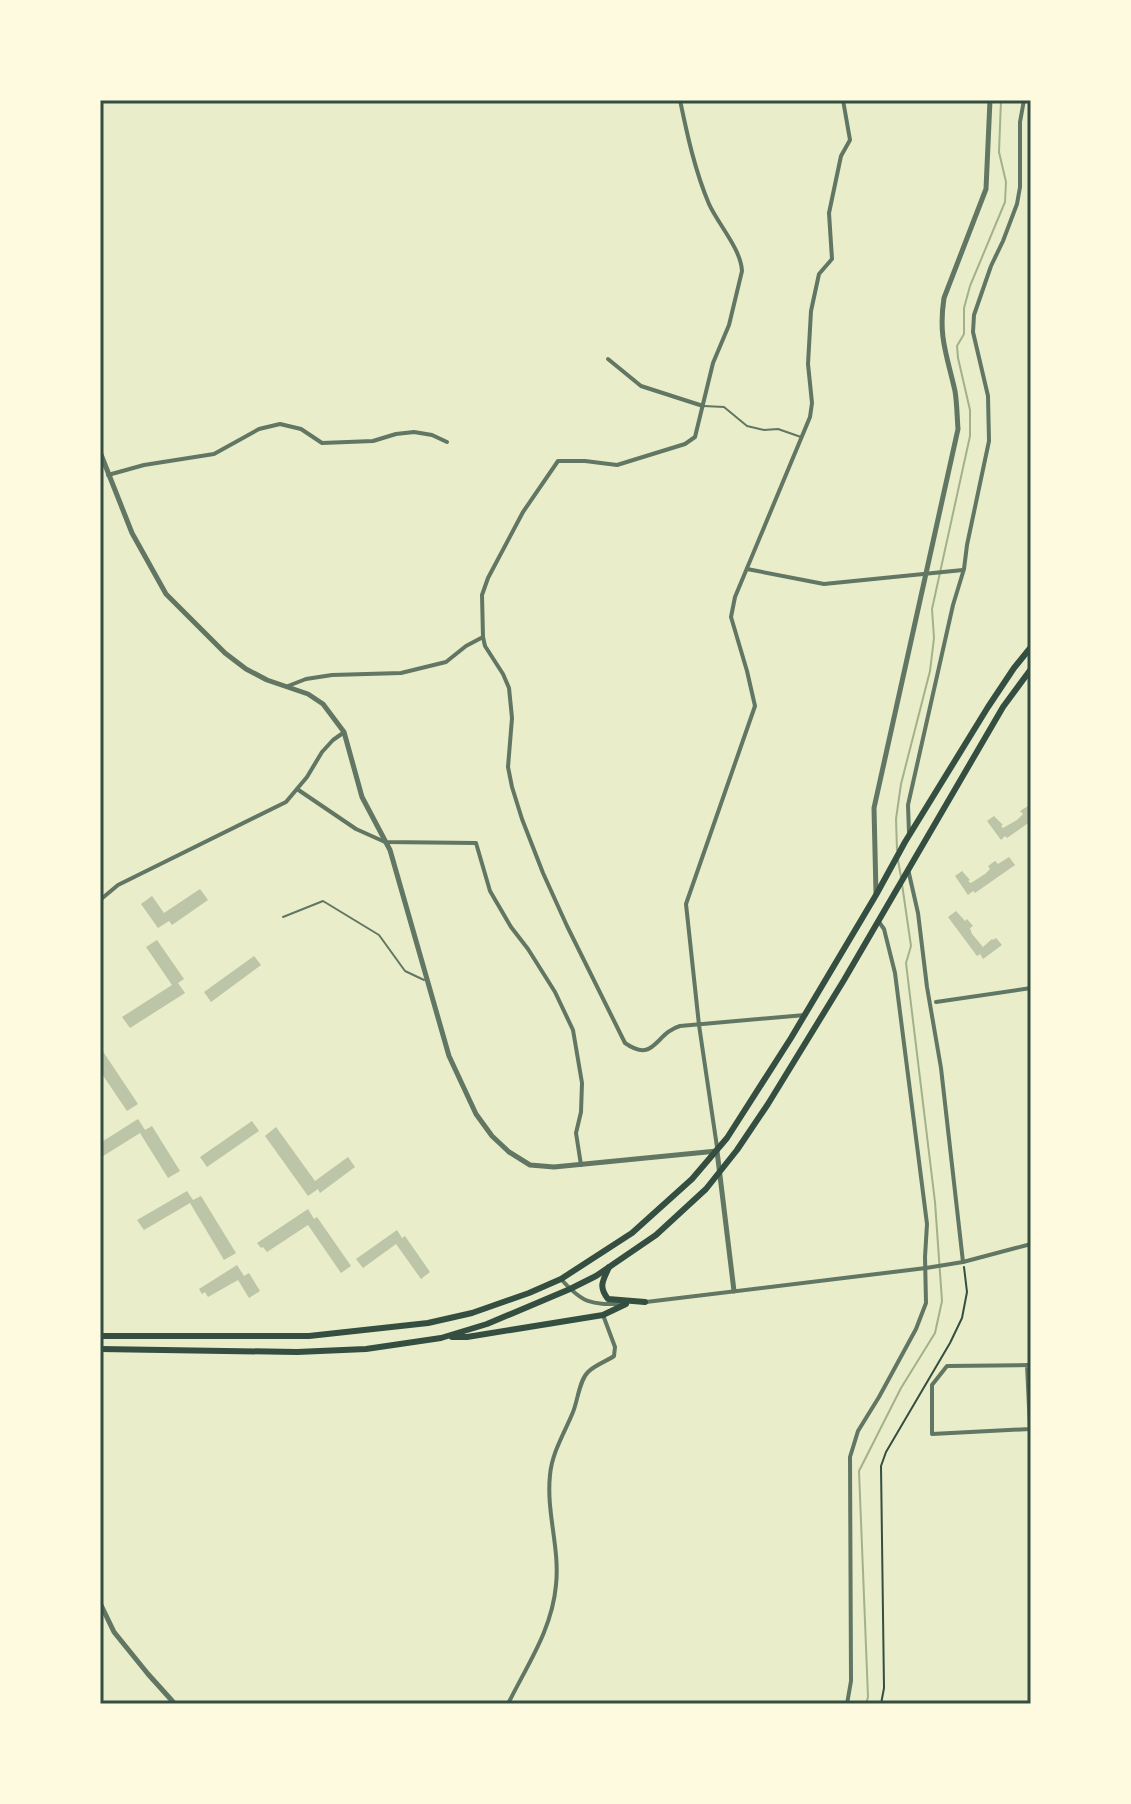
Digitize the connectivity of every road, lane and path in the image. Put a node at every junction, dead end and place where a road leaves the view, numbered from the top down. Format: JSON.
{"nodes":[{"id":1,"x":680,"y":100,"type":"edge"},
{"id":2,"x":843,"y":100,"type":"edge"},
{"id":3,"x":990,"y":100,"type":"edge"},
{"id":4,"x":1024,"y":100,"type":"edge"},
{"id":5,"x":608,"y":359,"type":"dead end"},
{"id":6,"x":703,"y":406,"type":"junction"},
{"id":7,"x":802,"y":437,"type":"junction"},
{"id":8,"x":447,"y":442,"type":"dead end"},
{"id":9,"x":100,"y":452,"type":"edge"},
{"id":10,"x":108,"y":475,"type":"junction"},
{"id":11,"x":747,"y":569,"type":"junction"},
{"id":12,"x":964,"y":569,"type":"junction"},
{"id":13,"x":926,"y":573,"type":"junction"},
{"id":14,"x":483,"y":637,"type":"junction"},
{"id":15,"x":1031,"y":647,"type":"edge"},
{"id":16,"x":1031,"y":669,"type":"edge"},
{"id":17,"x":288,"y":686,"type":"junction"},
{"id":18,"x":344,"y":732,"type":"junction"},
{"id":19,"x":297,"y":789,"type":"junction"},
{"id":20,"x":907,"y":839,"type":"junction"},
{"id":21,"x":385,"y":842,"type":"junction"},
{"id":22,"x":906,"y":872,"type":"junction"},
{"id":23,"x":876,"y":895,"type":"junction"},
{"id":24,"x":100,"y":900,"type":"edge"},
{"id":25,"x":283,"y":917,"type":"dead end"},
{"id":26,"x":878,"y":920,"type":"junction"},
{"id":27,"x":428,"y":982,"type":"junction"},
{"id":28,"x":1031,"y":988,"type":"edge"},
{"id":29,"x":936,"y":1002,"type":"dead end"},
{"id":30,"x":805,"y":1015,"type":"junction"},
{"id":31,"x":699,"y":1025,"type":"junction"},
{"id":32,"x":717,"y":1151,"type":"junction"},
{"id":33,"x":581,"y":1165,"type":"junction"},
{"id":34,"x":721,"y":1169,"type":"junction"},
{"id":35,"x":1031,"y":1244,"type":"edge"},
{"id":36,"x":963,"y":1262,"type":"junction"},
{"id":37,"x":609,"y":1267,"type":"junction"},
{"id":38,"x":926,"y":1268,"type":"junction"},
{"id":39,"x":561,"y":1279,"type":"junction"},
{"id":40,"x":570,"y":1289,"type":"junction"},
{"id":41,"x":734,"y":1291,"type":"junction"},
{"id":42,"x":645,"y":1302,"type":"junction"},
{"id":43,"x":626,"y":1304,"type":"junction"},
{"id":44,"x":603,"y":1315,"type":"junction"},
{"id":45,"x":100,"y":1336,"type":"edge"},
{"id":46,"x":441,"y":1338,"type":"junction"},
{"id":47,"x":100,"y":1349,"type":"edge"},
{"id":48,"x":1029,"y":1365,"type":"edge"},
{"id":49,"x":100,"y":1603,"type":"edge"},
{"id":50,"x":175,"y":1704,"type":"edge"},
{"id":51,"x":508,"y":1704,"type":"edge"},
{"id":52,"x":847,"y":1704,"type":"edge"},
{"id":53,"x":881,"y":1704,"type":"edge"}],
"edges":[{"from":1,"to":6,"type":"street"},
{"from":2,"to":7,"type":"street"},
{"from":3,"to":13,"type":"street"},
{"from":4,"to":12,"type":"street"},
{"from":5,"to":6,"type":"street"},
{"from":6,"to":7,"type":"lane"},
{"from":6,"to":14,"type":"street"},
{"from":7,"to":11,"type":"street"},
{"from":8,"to":10,"type":"street"},
{"from":9,"to":10,"type":"street"},
{"from":10,"to":17,"type":"street"},
{"from":11,"to":13,"type":"street"},
{"from":11,"to":31,"type":"street"},
{"from":12,"to":13,"type":"street"},
{"from":12,"to":20,"type":"street"},
{"from":13,"to":23,"type":"street"},
{"from":14,"to":17,"type":"street"},
{"from":14,"to":31,"type":"street"},
{"from":15,"to":20,"type":"main road"},
{"from":16,"to":22,"type":"main road"},
{"from":17,"to":18,"type":"street"},
{"from":18,"to":19,"type":"street"},
{"from":18,"to":21,"type":"street"},
{"from":19,"to":21,"type":"street"},
{"from":19,"to":24,"type":"street"},
{"from":20,"to":23,"type":"main road"},
{"from":21,"to":27,"type":"street"},
{"from":21,"to":33,"type":"street"},
{"from":22,"to":26,"type":"main road"},
{"from":22,"to":36,"type":"street"},
{"from":23,"to":30,"type":"main road"},
{"from":25,"to":27,"type":"lane"},
{"from":26,"to":34,"type":"main road"},
{"from":26,"to":38,"type":"street"},
{"from":27,"to":33,"type":"street"},
{"from":28,"to":29,"type":"street"},
{"from":30,"to":31,"type":"street"},
{"from":30,"to":32,"type":"main road"},
{"from":31,"to":32,"type":"street"},
{"from":32,"to":33,"type":"street"},
{"from":32,"to":34,"type":"street"},
{"from":32,"to":39,"type":"main road"},
{"from":34,"to":37,"type":"main road"},
{"from":34,"to":41,"type":"street"},
{"from":35,"to":36,"type":"street"},
{"from":36,"to":38,"type":"street"},
{"from":36,"to":53,"type":"path"},
{"from":37,"to":40,"type":"main road"},
{"from":37,"to":42,"type":"main road"},
{"from":38,"to":41,"type":"street"},
{"from":38,"to":52,"type":"street"},
{"from":39,"to":40,"type":"street"},
{"from":39,"to":45,"type":"main road"},
{"from":40,"to":43,"type":"street"},
{"from":40,"to":46,"type":"main road"},
{"from":41,"to":42,"type":"street"},
{"from":42,"to":43,"type":"street"},
{"from":43,"to":44,"type":"main road"},
{"from":44,"to":46,"type":"main road"},
{"from":44,"to":51,"type":"street"},
{"from":46,"to":47,"type":"main road"},
{"from":48,"to":48,"type":"street"},
{"from":49,"to":50,"type":"street"}]}
